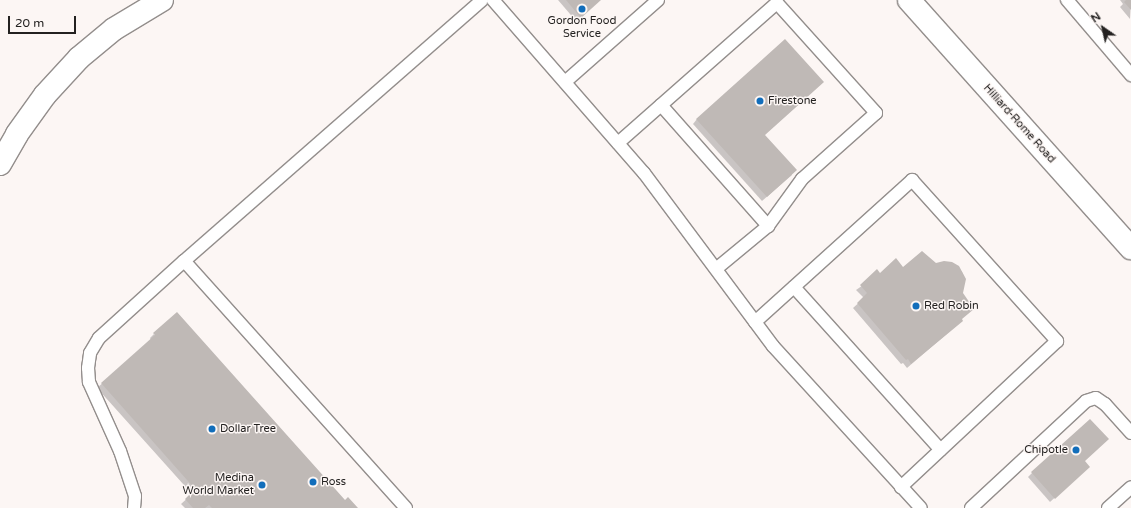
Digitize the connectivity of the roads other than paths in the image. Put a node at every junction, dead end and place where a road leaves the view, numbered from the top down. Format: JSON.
{"nodes":[{"id":1,"x":162,"y":0,"type":"edge"},
{"id":2,"x":482,"y":0,"type":"edge"},
{"id":3,"x":493,"y":0,"type":"edge"},
{"id":4,"x":658,"y":0,"type":"edge"},
{"id":5,"x":909,"y":0,"type":"edge"},
{"id":6,"x":1067,"y":0,"type":"edge"},
{"id":7,"x":1131,"y":75,"type":"edge"},
{"id":8,"x":565,"y":82,"type":"junction"},
{"id":9,"x":661,"y":105,"type":"junction"},
{"id":10,"x":618,"y":143,"type":"junction"},
{"id":11,"x":0,"y":164,"type":"edge"},
{"id":12,"x":768,"y":226,"type":"junction"},
{"id":13,"x":1131,"y":248,"type":"edge"},
{"id":14,"x":184,"y":261,"type":"junction"},
{"id":15,"x":716,"y":269,"type":"junction"},
{"id":16,"x":794,"y":287,"type":"junction"},
{"id":17,"x":755,"y":322,"type":"junction"},
{"id":18,"x":1131,"y":433,"type":"edge"},
{"id":19,"x":941,"y":450,"type":"junction"},
{"id":20,"x":901,"y":486,"type":"junction"},
{"id":21,"x":1131,"y":487,"type":"edge"},
{"id":22,"x":134,"y":508,"type":"edge"},
{"id":23,"x":406,"y":508,"type":"edge"},
{"id":24,"x":920,"y":508,"type":"edge"},
{"id":25,"x":970,"y":508,"type":"edge"},
{"id":26,"x":1108,"y":508,"type":"edge"}],
"edges":[{"from":1,"to":11,"type":"main road"},
{"from":2,"to":14,"type":"lane"},
{"from":3,"to":8,"type":"lane"},
{"from":4,"to":8,"type":"lane"},
{"from":5,"to":13,"type":"main road","name":"Hilliard-Rome Road"},
{"from":6,"to":7,"type":"lane"},
{"from":8,"to":10,"type":"lane"},
{"from":9,"to":10,"type":"lane"},
{"from":9,"to":12,"type":"lane"},
{"from":9,"to":12,"type":"lane"},
{"from":10,"to":15,"type":"lane"},
{"from":12,"to":15,"type":"lane"},
{"from":14,"to":22,"type":"lane"},
{"from":14,"to":23,"type":"lane"},
{"from":15,"to":17,"type":"lane"},
{"from":16,"to":17,"type":"lane"},
{"from":16,"to":19,"type":"lane"},
{"from":16,"to":19,"type":"lane"},
{"from":17,"to":20,"type":"lane"},
{"from":18,"to":25,"type":"lane"},
{"from":19,"to":20,"type":"lane"},
{"from":20,"to":24,"type":"lane"},
{"from":21,"to":26,"type":"lane"}]}
